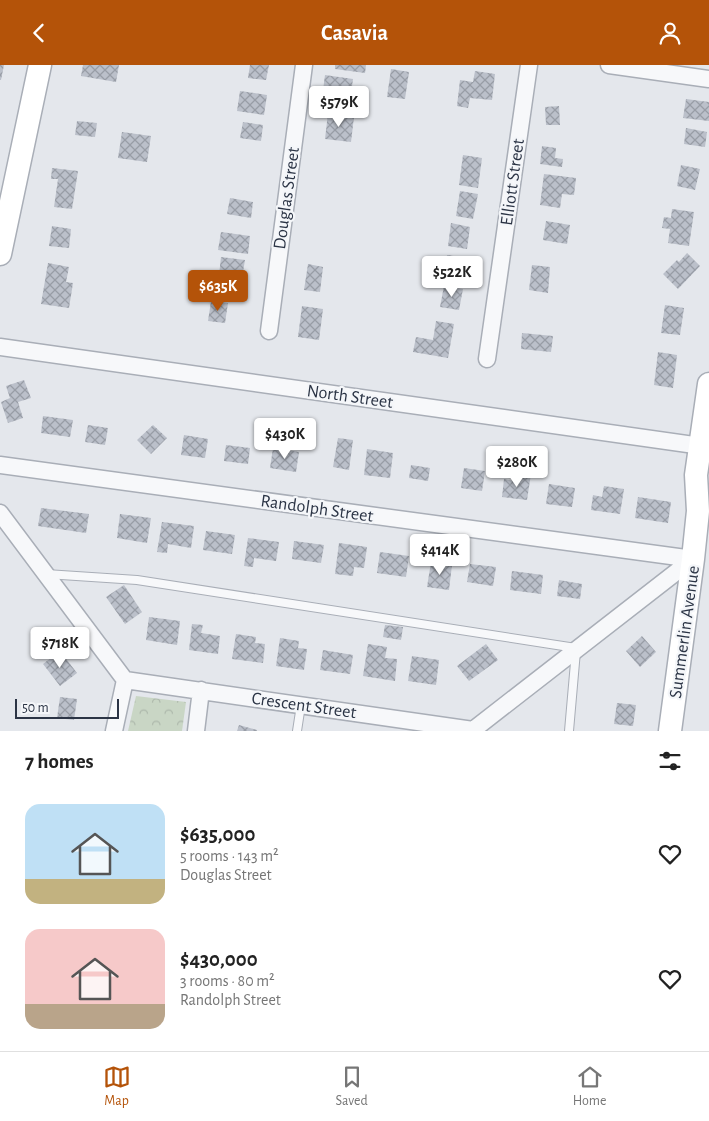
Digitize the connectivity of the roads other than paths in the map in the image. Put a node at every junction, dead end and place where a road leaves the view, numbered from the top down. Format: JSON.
{"nodes":[{"id":1,"x":40,"y":65,"type":"edge"},
{"id":2,"x":304,"y":65,"type":"edge"},
{"id":3,"x":529,"y":65,"type":"edge"},
{"id":4,"x":609,"y":65,"type":"edge"},
{"id":5,"x":709,"y":79,"type":"edge"},
{"id":6,"x":6,"y":195,"type":"edge"},
{"id":7,"x":0,"y":254,"type":"edge"},
{"id":8,"x":268,"y":331,"type":"dead end"},
{"id":9,"x":0,"y":347,"type":"edge"},
{"id":10,"x":487,"y":359,"type":"dead end"},
{"id":11,"x":709,"y":384,"type":"edge"},
{"id":12,"x":705,"y":446,"type":"edge"},
{"id":13,"x":0,"y":465,"type":"edge"},
{"id":14,"x":0,"y":513,"type":"edge"},
{"id":15,"x":694,"y":559,"type":"junction"},
{"id":16,"x":46,"y":574,"type":"junction"},
{"id":17,"x":577,"y":649,"type":"junction"},
{"id":18,"x":125,"y":680,"type":"junction"},
{"id":19,"x":201,"y":690,"type":"junction"},
{"id":20,"x":301,"y":705,"type":"junction"},
{"id":21,"x":396,"y":725,"type":"edge"},
{"id":22,"x":114,"y":731,"type":"edge"},
{"id":23,"x":196,"y":731,"type":"edge"},
{"id":24,"x":297,"y":731,"type":"edge"},
{"id":25,"x":473,"y":731,"type":"edge"},
{"id":26,"x":569,"y":731,"type":"edge"},
{"id":27,"x":670,"y":731,"type":"edge"}],
"edges":[{"from":1,"to":6,"type":"street"},
{"from":2,"to":8,"type":"street","name":"Douglas Street"},
{"from":3,"to":10,"type":"street","name":"Elliott Street"},
{"from":4,"to":5,"type":"street"},
{"from":6,"to":7,"type":"street"},
{"from":9,"to":12,"type":"street","name":"North Street"},
{"from":11,"to":12,"type":"street","name":"Summerlin Avenue"},
{"from":12,"to":15,"type":"street","name":"Summerlin Avenue"},
{"from":13,"to":15,"type":"street","name":"Randolph Street"},
{"from":14,"to":16,"type":"street"},
{"from":15,"to":17,"type":"street","name":"Crescent Street"},
{"from":15,"to":27,"type":"street","name":"Summerlin Avenue"},
{"from":16,"to":17,"type":"lane"},
{"from":16,"to":18,"type":"street"},
{"from":17,"to":25,"type":"street","name":"Crescent Street"},
{"from":17,"to":26,"type":"lane"},
{"from":18,"to":19,"type":"street","name":"Crescent Street"},
{"from":18,"to":22,"type":"street"},
{"from":19,"to":20,"type":"street","name":"Crescent Street"},
{"from":19,"to":23,"type":"street"},
{"from":20,"to":21,"type":"street","name":"Crescent Street"},
{"from":20,"to":24,"type":"lane"},
{"from":21,"to":25,"type":"street","name":"Crescent Street"}]}
